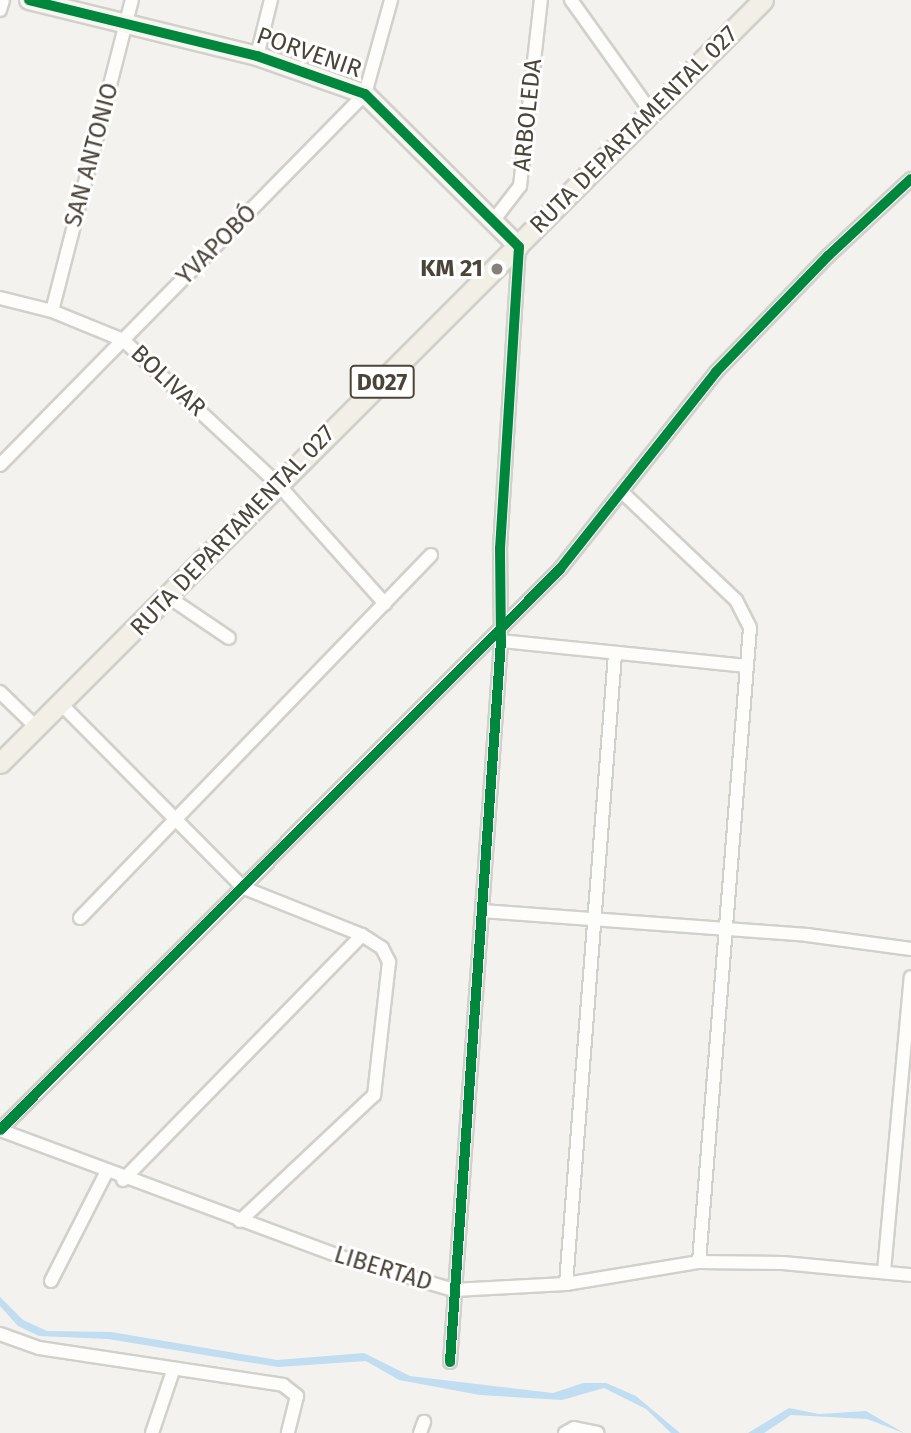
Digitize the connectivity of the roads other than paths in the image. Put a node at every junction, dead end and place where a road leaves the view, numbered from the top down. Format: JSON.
{"nodes":[{"id":1,"x":3,"y":0,"type":"edge"},
{"id":2,"x":29,"y":0,"type":"edge"},
{"id":3,"x":132,"y":0,"type":"edge"},
{"id":4,"x":271,"y":0,"type":"edge"},
{"id":5,"x":391,"y":0,"type":"edge"},
{"id":6,"x":541,"y":0,"type":"edge"},
{"id":7,"x":571,"y":0,"type":"edge"},
{"id":8,"x":763,"y":0,"type":"edge"},
{"id":9,"x":0,"y":10,"type":"edge"},
{"id":10,"x":127,"y":23,"type":"junction"},
{"id":11,"x":257,"y":56,"type":"junction"},
{"id":12,"x":365,"y":94,"type":"junction"},
{"id":13,"x":652,"y":113,"type":"junction"},
{"id":14,"x":911,"y":179,"type":"edge"},
{"id":15,"x":493,"y":221,"type":"junction"},
{"id":16,"x":519,"y":247,"type":"junction"},
{"id":17,"x":0,"y":298,"type":"edge"},
{"id":18,"x":52,"y":311,"type":"junction"},
{"id":19,"x":123,"y":340,"type":"junction"},
{"id":20,"x":0,"y":465,"type":"edge"},
{"id":21,"x":277,"y":483,"type":"junction"},
{"id":22,"x":622,"y":492,"type":"junction"},
{"id":23,"x":431,"y":555,"type":"dead end"},
{"id":24,"x":170,"y":598,"type":"junction"},
{"id":25,"x":385,"y":604,"type":"junction"},
{"id":26,"x":500,"y":635,"type":"junction"},
{"id":27,"x":229,"y":638,"type":"dead end"},
{"id":28,"x":615,"y":654,"type":"junction"},
{"id":29,"x":746,"y":666,"type":"junction"},
{"id":30,"x":0,"y":692,"type":"edge"},
{"id":31,"x":60,"y":703,"type":"junction"},
{"id":32,"x":36,"y":727,"type":"junction"},
{"id":33,"x":0,"y":763,"type":"edge"},
{"id":34,"x":177,"y":815,"type":"junction"},
{"id":35,"x":244,"y":888,"type":"junction"},
{"id":36,"x":482,"y":911,"type":"junction"},
{"id":37,"x":80,"y":918,"type":"dead end"},
{"id":38,"x":594,"y":920,"type":"junction"},
{"id":39,"x":726,"y":929,"type":"junction"},
{"id":40,"x":362,"y":935,"type":"junction"},
{"id":41,"x":911,"y":949,"type":"edge"},
{"id":42,"x":911,"y":977,"type":"edge"},
{"id":43,"x":0,"y":1130,"type":"edge"},
{"id":44,"x":106,"y":1173,"type":"junction"},
{"id":45,"x":123,"y":1180,"type":"junction"},
{"id":46,"x":240,"y":1221,"type":"junction"},
{"id":47,"x":699,"y":1262,"type":"junction"},
{"id":48,"x":884,"y":1271,"type":"junction"},
{"id":49,"x":911,"y":1275,"type":"edge"},
{"id":50,"x":51,"y":1281,"type":"dead end"},
{"id":51,"x":566,"y":1284,"type":"junction"},
{"id":52,"x":454,"y":1290,"type":"junction"},
{"id":53,"x":0,"y":1334,"type":"edge"},
{"id":54,"x":450,"y":1362,"type":"dead end"},
{"id":55,"x":173,"y":1371,"type":"junction"},
{"id":56,"x":152,"y":1433,"type":"edge"},
{"id":57,"x":288,"y":1433,"type":"edge"},
{"id":58,"x":565,"y":1433,"type":"edge"},
{"id":59,"x":597,"y":1433,"type":"edge"}],
"edges":[{"from":1,"to":9,"type":"street"},
{"from":2,"to":10,"type":"street","name":"PORVENIR"},
{"from":3,"to":10,"type":"street","name":"SAN ANTONIO"},
{"from":4,"to":11,"type":"street"},
{"from":5,"to":12,"type":"street","name":"YVAPOBÓ"},
{"from":6,"to":15,"type":"street","name":"ARBOLEDA"},
{"from":7,"to":13,"type":"street"},
{"from":8,"to":13,"type":"main road","name":"RUTA DEPARTAMENTAL 027","number":"D027"},
{"from":10,"to":11,"type":"street","name":"PORVENIR"},
{"from":10,"to":18,"type":"street","name":"SAN ANTONIO"},
{"from":11,"to":12,"type":"street","name":"PORVENIR"},
{"from":12,"to":15,"type":"street","name":"PORVENIR"},
{"from":12,"to":19,"type":"street","name":"YVAPOBÓ"},
{"from":13,"to":16,"type":"main road","name":"RUTA DEPARTAMENTAL 027","number":"D027"},
{"from":14,"to":22,"type":"street"},
{"from":15,"to":16,"type":"street","name":"PORVENIR"},
{"from":16,"to":21,"type":"main road","name":"RUTA DEPARTAMENTAL 027","number":"D027"},
{"from":16,"to":26,"type":"street"},
{"from":17,"to":18,"type":"street","name":"BOLIVAR"},
{"from":18,"to":19,"type":"street","name":"BOLIVAR"},
{"from":19,"to":20,"type":"street","name":"YVAPOBÓ"},
{"from":19,"to":21,"type":"street","name":"BOLIVAR"},
{"from":21,"to":24,"type":"main road","name":"RUTA DEPARTAMENTAL 027","number":"D027"},
{"from":21,"to":25,"type":"street","name":"BOLIVAR"},
{"from":22,"to":26,"type":"street"},
{"from":22,"to":29,"type":"street"},
{"from":23,"to":25,"type":"street"},
{"from":24,"to":27,"type":"street"},
{"from":24,"to":31,"type":"main road","name":"RUTA DEPARTAMENTAL 027","number":"D027"},
{"from":25,"to":34,"type":"street"},
{"from":26,"to":28,"type":"street"},
{"from":26,"to":35,"type":"street"},
{"from":26,"to":36,"type":"street"},
{"from":28,"to":29,"type":"street"},
{"from":28,"to":38,"type":"street"},
{"from":29,"to":39,"type":"street"},
{"from":30,"to":32,"type":"street"},
{"from":31,"to":32,"type":"main road","name":"RUTA DEPARTAMENTAL 027","number":"D027"},
{"from":31,"to":34,"type":"street"},
{"from":32,"to":33,"type":"main road","name":"RUTA DEPARTAMENTAL 027","number":"D027"},
{"from":34,"to":35,"type":"street"},
{"from":34,"to":37,"type":"street"},
{"from":35,"to":40,"type":"street"},
{"from":35,"to":43,"type":"street"},
{"from":36,"to":38,"type":"street"},
{"from":36,"to":52,"type":"street"},
{"from":38,"to":39,"type":"street"},
{"from":38,"to":51,"type":"street"},
{"from":39,"to":41,"type":"street"},
{"from":39,"to":47,"type":"street"},
{"from":40,"to":45,"type":"street"},
{"from":40,"to":46,"type":"street"},
{"from":42,"to":48,"type":"street"},
{"from":43,"to":44,"type":"street","name":"LIBERTAD"},
{"from":44,"to":45,"type":"street","name":"LIBERTAD"},
{"from":44,"to":50,"type":"street"},
{"from":45,"to":46,"type":"street","name":"LIBERTAD"},
{"from":46,"to":52,"type":"street","name":"LIBERTAD"},
{"from":47,"to":48,"type":"street","name":"LIBERTAD"},
{"from":47,"to":51,"type":"street","name":"LIBERTAD"},
{"from":48,"to":49,"type":"street","name":"LIBERTAD"},
{"from":51,"to":52,"type":"street","name":"LIBERTAD"},
{"from":52,"to":54,"type":"street"},
{"from":53,"to":55,"type":"street"},
{"from":55,"to":56,"type":"street"},
{"from":55,"to":57,"type":"street"},
{"from":58,"to":59,"type":"street"}]}
